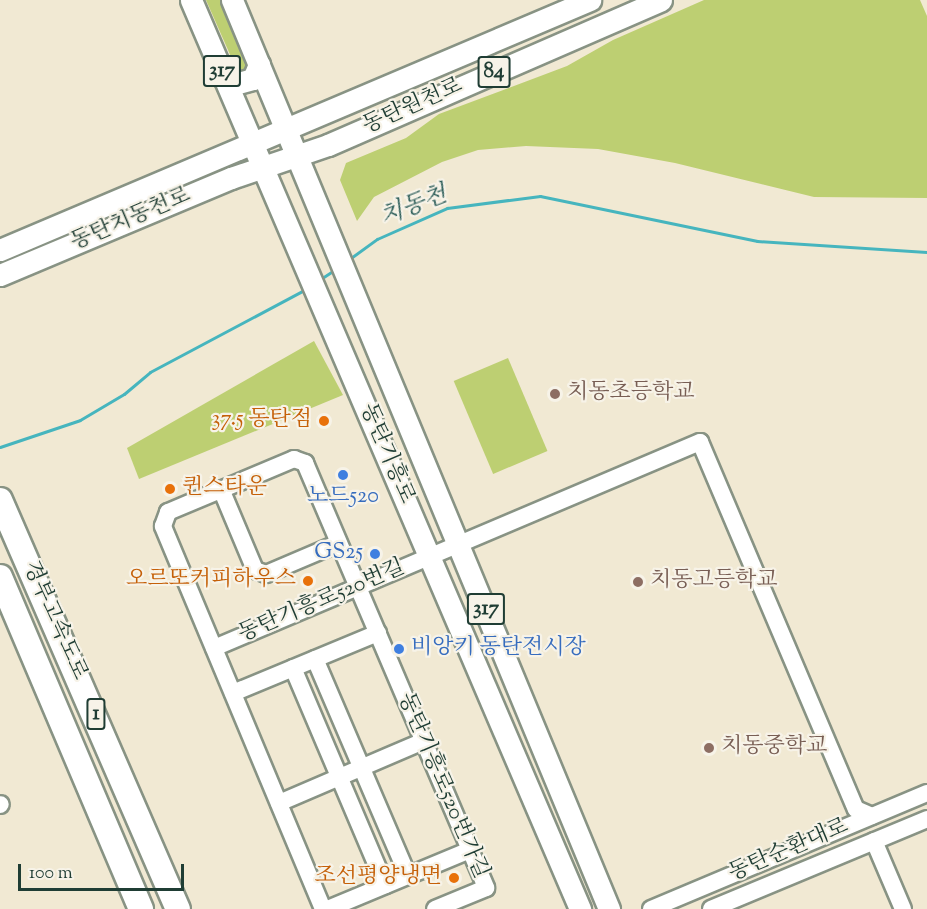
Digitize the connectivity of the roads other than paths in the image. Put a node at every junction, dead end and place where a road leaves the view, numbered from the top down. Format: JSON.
{"nodes":[{"id":1,"x":191,"y":0,"type":"edge"},
{"id":2,"x":232,"y":0,"type":"edge"},
{"id":3,"x":590,"y":0,"type":"edge"},
{"id":4,"x":661,"y":0,"type":"edge"},
{"id":5,"x":259,"y":64,"type":"junction"},
{"id":6,"x":224,"y":78,"type":"junction"},
{"id":7,"x":286,"y":129,"type":"junction"},
{"id":8,"x":253,"y":143,"type":"junction"},
{"id":9,"x":298,"y":155,"type":"junction"},
{"id":10,"x":263,"y":167,"type":"junction"},
{"id":11,"x":0,"y":250,"type":"edge"},
{"id":12,"x":0,"y":275,"type":"edge"},
{"id":13,"x":221,"y":489,"type":"junction"},
{"id":14,"x":5,"y":511,"type":"edge"},
{"id":15,"x":339,"y":543,"type":"junction"},
{"id":16,"x":460,"y":545,"type":"junction"},
{"id":17,"x":430,"y":556,"type":"junction"},
{"id":18,"x":0,"y":577,"type":"edge"},
{"id":19,"x":358,"y":586,"type":"junction"},
{"id":20,"x":378,"y":633,"type":"junction"},
{"id":21,"x":214,"y":648,"type":"junction"},
{"id":22,"x":315,"y":659,"type":"junction"},
{"id":23,"x":294,"y":668,"type":"junction"},
{"id":24,"x":233,"y":693,"type":"junction"},
{"id":25,"x":424,"y":741,"type":"junction"},
{"id":26,"x":361,"y":768,"type":"junction"},
{"id":27,"x":340,"y":777,"type":"junction"},
{"id":28,"x":927,"y":792,"type":"edge"},
{"id":29,"x":279,"y":803,"type":"junction"},
{"id":30,"x":860,"y":816,"type":"junction"},
{"id":31,"x":927,"y":819,"type":"edge"},
{"id":32,"x":873,"y":841,"type":"junction"},
{"id":33,"x":470,"y":850,"type":"junction"},
{"id":34,"x":408,"y":876,"type":"junction"},
{"id":35,"x":386,"y":885,"type":"junction"},
{"id":36,"x":141,"y":909,"type":"edge"},
{"id":37,"x":178,"y":909,"type":"edge"},
{"id":38,"x":323,"y":909,"type":"edge"},
{"id":39,"x":328,"y":909,"type":"edge"},
{"id":40,"x":435,"y":909,"type":"edge"},
{"id":41,"x":580,"y":909,"type":"edge"},
{"id":42,"x":609,"y":909,"type":"edge"},
{"id":43,"x":651,"y":909,"type":"edge"},
{"id":44,"x":711,"y":909,"type":"edge"},
{"id":45,"x":903,"y":909,"type":"edge"}],
"edges":[{"from":1,"to":6,"type":"main road","name":"동탄기흥로","number":"317"},
{"from":2,"to":5,"type":"main road","name":"동탄기흥로","number":"317"},
{"from":3,"to":7,"type":"main road","name":"동탄원천로","number":"84"},
{"from":4,"to":9,"type":"main road","name":"동탄원천로","number":"84"},
{"from":5,"to":6,"type":"main road"},
{"from":5,"to":7,"type":"main road","name":"동탄기흥로","number":"317"},
{"from":6,"to":8,"type":"main road","name":"동탄기흥로","number":"317"},
{"from":7,"to":8,"type":"main road","name":"동탄원천로","number":"84"},
{"from":7,"to":9,"type":"main road","name":"동탄기흥로","number":"317"},
{"from":8,"to":10,"type":"main road","name":"동탄기흥로","number":"317"},
{"from":8,"to":11,"type":"main road","name":"동탄치동천로","number":"84"},
{"from":9,"to":10,"type":"main road","name":"동탄원천로","number":"84"},
{"from":9,"to":16,"type":"main road","name":"동탄기흥로","number":"317"},
{"from":10,"to":12,"type":"main road","name":"동탄치동천로","number":"84"},
{"from":10,"to":17,"type":"main road","name":"동탄기흥로","number":"317"},
{"from":13,"to":15,"type":"street","name":"동탄기흥로520번가길"},
{"from":13,"to":15,"type":"street"},
{"from":13,"to":21,"type":"street","name":"동탄기흥로520번가길"},
{"from":14,"to":37,"type":"highway","name":"경부고속도로","number":"1"},
{"from":15,"to":19,"type":"street","name":"동탄기흥로520번가길"},
{"from":16,"to":17,"type":"street","name":"동탄기흥로520번길"},
{"from":16,"to":30,"type":"street","name":"동탄기흥로520번길"},
{"from":16,"to":42,"type":"main road","name":"동탄기흥로","number":"317"},
{"from":17,"to":19,"type":"street","name":"동탄기흥로520번길"},
{"from":17,"to":41,"type":"main road","name":"동탄기흥로","number":"317"},
{"from":18,"to":36,"type":"highway","name":"경부고속도로","number":"1"},
{"from":19,"to":20,"type":"street","name":"동탄기흥로520번가길"},
{"from":19,"to":21,"type":"street","name":"동탄기흥로520번길"},
{"from":20,"to":22,"type":"street"},
{"from":20,"to":25,"type":"street","name":"동탄기흥로520번가길"},
{"from":21,"to":24,"type":"street"},
{"from":22,"to":23,"type":"street"},
{"from":22,"to":26,"type":"street"},
{"from":23,"to":24,"type":"street"},
{"from":23,"to":27,"type":"street"},
{"from":24,"to":29,"type":"street"},
{"from":25,"to":26,"type":"street"},
{"from":25,"to":33,"type":"street","name":"동탄기흥로520번가길"},
{"from":26,"to":27,"type":"street"},
{"from":26,"to":34,"type":"street"},
{"from":27,"to":29,"type":"street"},
{"from":27,"to":35,"type":"street"},
{"from":28,"to":30,"type":"street","name":"동탄순환대로"},
{"from":29,"to":38,"type":"street"},
{"from":30,"to":43,"type":"street","name":"동탄순환대로"},
{"from":31,"to":32,"type":"street","name":"동탄순환대로"},
{"from":32,"to":44,"type":"street","name":"동탄순환대로"},
{"from":32,"to":45,"type":"street"},
{"from":33,"to":34,"type":"street"},
{"from":33,"to":40,"type":"street","name":"동탄기흥로520번가길"},
{"from":34,"to":35,"type":"street"},
{"from":35,"to":39,"type":"street"}]}
